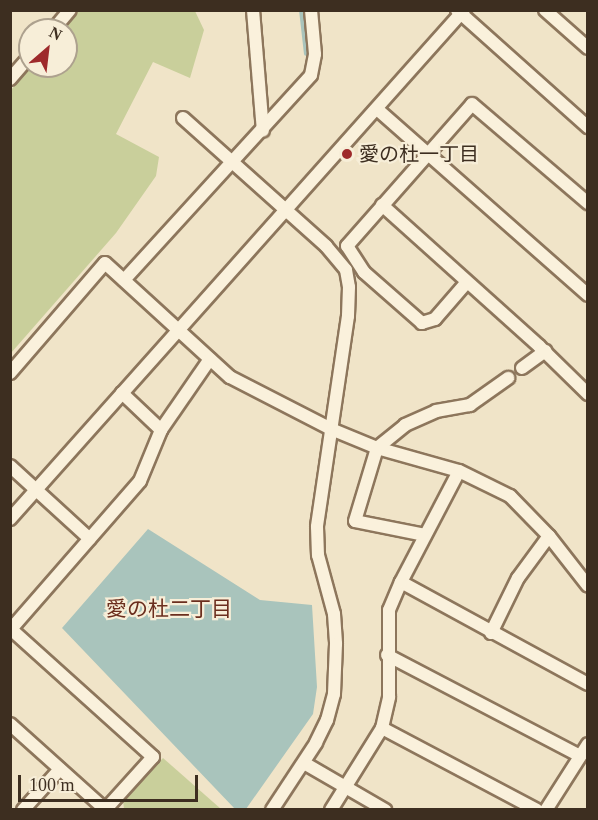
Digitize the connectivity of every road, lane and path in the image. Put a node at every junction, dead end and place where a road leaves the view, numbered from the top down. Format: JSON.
{"nodes":[{"id":1,"x":253,"y":10,"type":"edge"},
{"id":2,"x":311,"y":10,"type":"edge"},
{"id":3,"x":545,"y":10,"type":"edge"},
{"id":4,"x":461,"y":12,"type":"edge"},
{"id":5,"x":588,"y":48,"type":"edge"},
{"id":6,"x":377,"y":109,"type":"junction"},
{"id":7,"x":183,"y":117,"type":"dead end"},
{"id":8,"x":588,"y":126,"type":"edge"},
{"id":9,"x":263,"y":131,"type":"junction"},
{"id":10,"x":427,"y":154,"type":"junction"},
{"id":11,"x":232,"y":164,"type":"junction"},
{"id":12,"x":588,"y":203,"type":"edge"},
{"id":13,"x":382,"y":206,"type":"junction"},
{"id":14,"x":286,"y":212,"type":"junction"},
{"id":15,"x":124,"y":280,"type":"junction"},
{"id":16,"x":467,"y":282,"type":"junction"},
{"id":17,"x":588,"y":295,"type":"edge"},
{"id":18,"x":179,"y":329,"type":"junction"},
{"id":19,"x":545,"y":351,"type":"junction"},
{"id":20,"x":210,"y":358,"type":"junction"},
{"id":21,"x":522,"y":368,"type":"dead end"},
{"id":22,"x":10,"y":374,"type":"edge"},
{"id":23,"x":508,"y":378,"type":"dead end"},
{"id":24,"x":586,"y":387,"type":"edge"},
{"id":25,"x":122,"y":393,"type":"junction"},
{"id":26,"x":331,"y":429,"type":"junction"},
{"id":27,"x":160,"y":430,"type":"junction"},
{"id":28,"x":377,"y":448,"type":"junction"},
{"id":29,"x":10,"y":466,"type":"edge"},
{"id":30,"x":459,"y":471,"type":"junction"},
{"id":31,"x":35,"y":491,"type":"junction"},
{"id":32,"x":10,"y":519,"type":"edge"},
{"id":33,"x":425,"y":535,"type":"junction"},
{"id":34,"x":549,"y":536,"type":"junction"},
{"id":35,"x":90,"y":538,"type":"junction"},
{"id":36,"x":401,"y":582,"type":"junction"},
{"id":37,"x":588,"y":585,"type":"edge"},
{"id":38,"x":491,"y":633,"type":"junction"},
{"id":39,"x":387,"y":655,"type":"junction"},
{"id":40,"x":588,"y":684,"type":"edge"},
{"id":41,"x":10,"y":724,"type":"edge"},
{"id":42,"x":382,"y":728,"type":"junction"},
{"id":43,"x":588,"y":744,"type":"edge"},
{"id":44,"x":580,"y":756,"type":"junction"},
{"id":45,"x":304,"y":763,"type":"junction"},
{"id":46,"x":60,"y":769,"type":"junction"},
{"id":47,"x":345,"y":788,"type":"junction"},
{"id":48,"x":106,"y":809,"type":"edge"},
{"id":49,"x":23,"y":810,"type":"edge"},
{"id":50,"x":272,"y":810,"type":"edge"},
{"id":51,"x":331,"y":810,"type":"edge"},
{"id":52,"x":385,"y":810,"type":"edge"},
{"id":53,"x":537,"y":810,"type":"edge"},
{"id":54,"x":546,"y":810,"type":"edge"}],
"edges":[{"from":1,"to":9,"type":"street"},
{"from":2,"to":9,"type":"street"},
{"from":3,"to":5,"type":"street"},
{"from":4,"to":6,"type":"street"},
{"from":4,"to":8,"type":"street"},
{"from":6,"to":10,"type":"street"},
{"from":6,"to":14,"type":"street"},
{"from":7,"to":11,"type":"street"},
{"from":9,"to":11,"type":"street"},
{"from":10,"to":12,"type":"street"},
{"from":10,"to":13,"type":"street"},
{"from":10,"to":17,"type":"street"},
{"from":11,"to":14,"type":"street"},
{"from":11,"to":15,"type":"street"},
{"from":13,"to":16,"type":"street"},
{"from":13,"to":16,"type":"street"},
{"from":14,"to":18,"type":"street"},
{"from":14,"to":26,"type":"street"},
{"from":15,"to":18,"type":"street"},
{"from":15,"to":22,"type":"street"},
{"from":16,"to":19,"type":"street"},
{"from":18,"to":20,"type":"street"},
{"from":18,"to":25,"type":"street"},
{"from":19,"to":21,"type":"street"},
{"from":19,"to":24,"type":"street"},
{"from":20,"to":26,"type":"street"},
{"from":20,"to":27,"type":"street"},
{"from":23,"to":28,"type":"street"},
{"from":25,"to":27,"type":"street"},
{"from":25,"to":31,"type":"street"},
{"from":26,"to":28,"type":"street"},
{"from":26,"to":45,"type":"street"},
{"from":27,"to":35,"type":"street"},
{"from":28,"to":30,"type":"street"},
{"from":28,"to":33,"type":"street"},
{"from":29,"to":31,"type":"street"},
{"from":30,"to":33,"type":"street"},
{"from":30,"to":34,"type":"street"},
{"from":31,"to":32,"type":"street"},
{"from":31,"to":35,"type":"street"},
{"from":33,"to":36,"type":"street"},
{"from":34,"to":37,"type":"street"},
{"from":34,"to":38,"type":"street"},
{"from":35,"to":48,"type":"street"},
{"from":36,"to":38,"type":"street"},
{"from":36,"to":39,"type":"street"},
{"from":38,"to":40,"type":"street"},
{"from":39,"to":42,"type":"street"},
{"from":39,"to":44,"type":"street"},
{"from":41,"to":46,"type":"street"},
{"from":42,"to":47,"type":"street"},
{"from":42,"to":53,"type":"street"},
{"from":43,"to":44,"type":"street"},
{"from":44,"to":54,"type":"street"},
{"from":45,"to":47,"type":"street"},
{"from":45,"to":50,"type":"street"},
{"from":46,"to":48,"type":"street"},
{"from":46,"to":49,"type":"street"},
{"from":47,"to":51,"type":"street"},
{"from":47,"to":52,"type":"street"}]}
